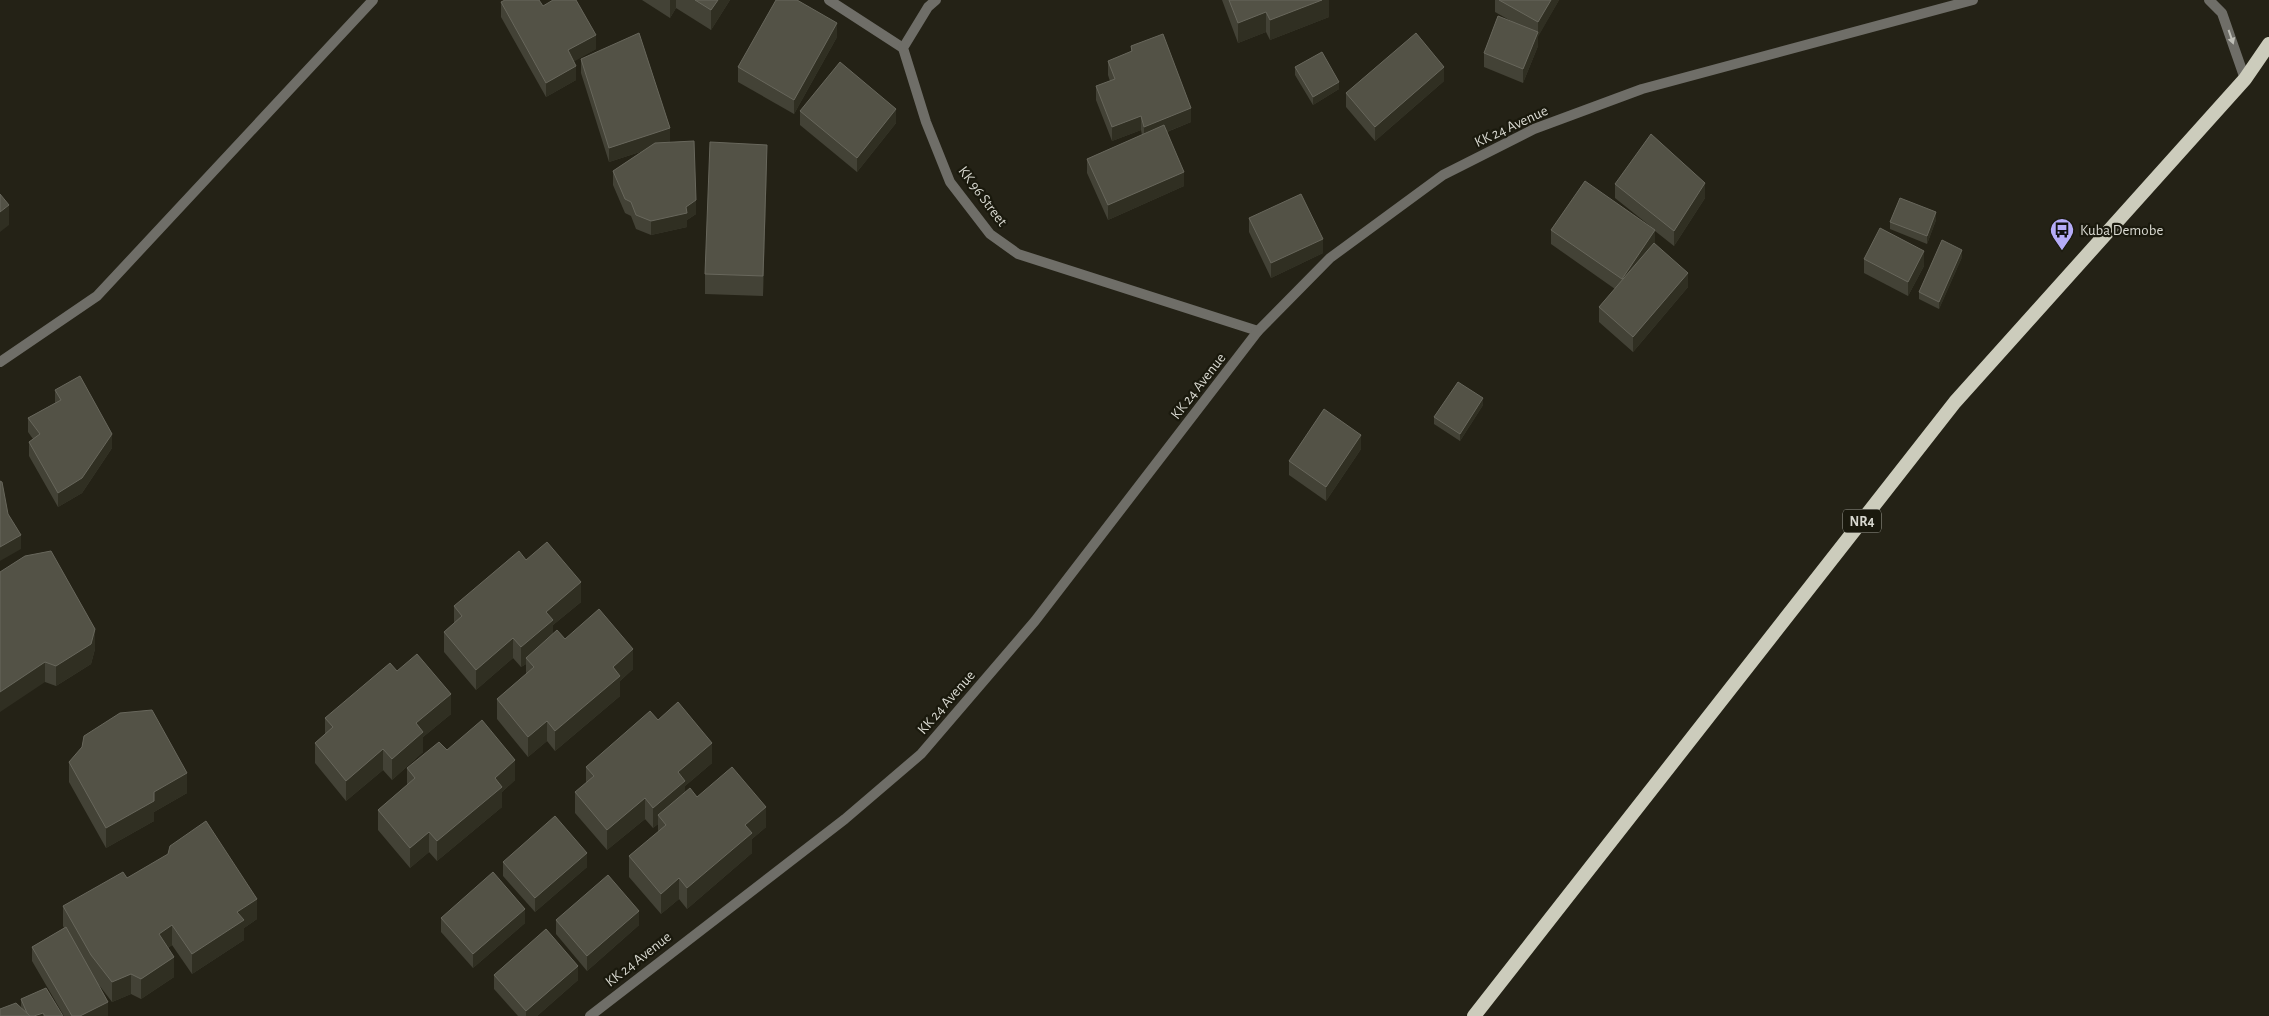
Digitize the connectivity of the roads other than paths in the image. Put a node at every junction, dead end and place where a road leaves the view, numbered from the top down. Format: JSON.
{"nodes":[{"id":1,"x":373,"y":0,"type":"edge"},
{"id":2,"x":829,"y":0,"type":"edge"},
{"id":3,"x":936,"y":0,"type":"edge"},
{"id":4,"x":1973,"y":0,"type":"edge"},
{"id":5,"x":2209,"y":0,"type":"edge"},
{"id":6,"x":2269,"y":44,"type":"edge"},
{"id":7,"x":903,"y":48,"type":"junction"},
{"id":8,"x":2245,"y":79,"type":"junction"},
{"id":9,"x":1258,"y":331,"type":"junction"},
{"id":10,"x":0,"y":362,"type":"edge"},
{"id":11,"x":590,"y":1016,"type":"edge"},
{"id":12,"x":1474,"y":1016,"type":"edge"}],
"edges":[{"from":1,"to":10,"type":"street"},
{"from":2,"to":7,"type":"street"},
{"from":3,"to":7,"type":"street"},
{"from":4,"to":9,"type":"street","name":"KK 24 Avenue"},
{"from":5,"to":8,"type":"street","one_way":true},
{"from":6,"to":8,"type":"highway","number":"NR4"},
{"from":7,"to":9,"type":"street","name":"KK 96 Street"},
{"from":8,"to":12,"type":"highway","number":"NR4"},
{"from":9,"to":11,"type":"street","name":"KK 24 Avenue"}]}
